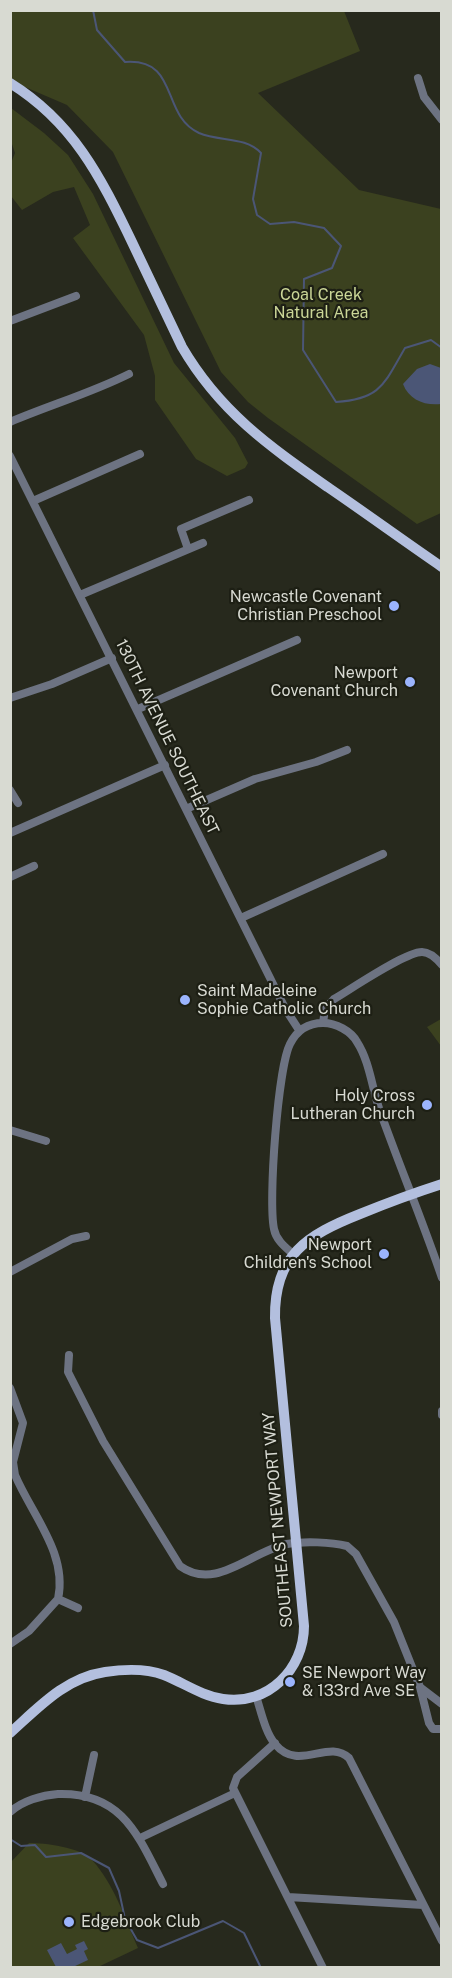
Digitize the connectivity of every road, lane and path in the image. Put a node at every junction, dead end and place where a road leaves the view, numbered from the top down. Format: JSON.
{"nodes":[{"id":1,"x":418,"y":78,"type":"dead end"},
{"id":2,"x":10,"y":83,"type":"edge"},
{"id":3,"x":441,"y":120,"type":"edge"},
{"id":4,"x":76,"y":296,"type":"dead end"},
{"id":5,"x":10,"y":321,"type":"edge"},
{"id":6,"x":129,"y":374,"type":"dead end"},
{"id":7,"x":10,"y":422,"type":"edge"},
{"id":8,"x":140,"y":454,"type":"dead end"},
{"id":9,"x":10,"y":456,"type":"edge"},
{"id":10,"x":13,"y":468,"type":"edge"},
{"id":11,"x":249,"y":500,"type":"dead end"},
{"id":12,"x":33,"y":501,"type":"junction"},
{"id":13,"x":203,"y":543,"type":"dead end"},
{"id":14,"x":188,"y":549,"type":"junction"},
{"id":15,"x":441,"y":567,"type":"edge"},
{"id":16,"x":80,"y":595,"type":"junction"},
{"id":17,"x":297,"y":640,"type":"dead end"},
{"id":18,"x":112,"y":658,"type":"junction"},
{"id":19,"x":10,"y":698,"type":"edge"},
{"id":20,"x":138,"y":709,"type":"junction"},
{"id":21,"x":347,"y":750,"type":"dead end"},
{"id":22,"x":165,"y":765,"type":"junction"},
{"id":23,"x":10,"y":790,"type":"edge"},
{"id":24,"x":18,"y":803,"type":"dead end"},
{"id":25,"x":186,"y":809,"type":"junction"},
{"id":26,"x":10,"y":833,"type":"edge"},
{"id":27,"x":383,"y":854,"type":"dead end"},
{"id":28,"x":34,"y":866,"type":"dead end"},
{"id":29,"x":10,"y":877,"type":"edge"},
{"id":30,"x":240,"y":918,"type":"junction"},
{"id":31,"x":441,"y":965,"type":"edge"},
{"id":32,"x":323,"y":1023,"type":"junction"},
{"id":33,"x":299,"y":1030,"type":"junction"},
{"id":34,"x":10,"y":1130,"type":"edge"},
{"id":35,"x":46,"y":1141,"type":"dead end"},
{"id":36,"x":441,"y":1184,"type":"edge"},
{"id":37,"x":413,"y":1194,"type":"junction"},
{"id":38,"x":86,"y":1236,"type":"dead end"},
{"id":39,"x":293,"y":1254,"type":"junction"},
{"id":40,"x":10,"y":1272,"type":"edge"},
{"id":41,"x":441,"y":1278,"type":"edge"},
{"id":42,"x":69,"y":1355,"type":"dead end"},
{"id":43,"x":10,"y":1388,"type":"edge"},
{"id":44,"x":13,"y":1476,"type":"edge"},
{"id":45,"x":297,"y":1544,"type":"junction"},
{"id":46,"x":58,"y":1599,"type":"junction"},
{"id":47,"x":78,"y":1608,"type":"dead end"},
{"id":48,"x":10,"y":1644,"type":"edge"},
{"id":49,"x":420,"y":1687,"type":"junction"},
{"id":50,"x":256,"y":1696,"type":"junction"},
{"id":51,"x":441,"y":1704,"type":"edge"},
{"id":52,"x":441,"y":1730,"type":"edge"},
{"id":53,"x":10,"y":1733,"type":"edge"},
{"id":54,"x":274,"y":1743,"type":"junction"},
{"id":55,"x":94,"y":1755,"type":"dead end"},
{"id":56,"x":235,"y":1793,"type":"junction"},
{"id":57,"x":85,"y":1797,"type":"junction"},
{"id":58,"x":10,"y":1812,"type":"edge"},
{"id":59,"x":140,"y":1838,"type":"junction"},
{"id":60,"x":163,"y":1884,"type":"dead end"},
{"id":61,"x":288,"y":1897,"type":"junction"},
{"id":62,"x":423,"y":1905,"type":"junction"},
{"id":63,"x":441,"y":1941,"type":"edge"},
{"id":64,"x":323,"y":1968,"type":"edge"}],
"edges":[{"from":1,"to":3,"type":"street"},
{"from":2,"to":15,"type":"main road"},
{"from":4,"to":5,"type":"street"},
{"from":6,"to":7,"type":"street"},
{"from":8,"to":12,"type":"street"},
{"from":9,"to":10,"type":"street","name":"130TH AVENUE SOUTHEAST"},
{"from":10,"to":12,"type":"street","name":"130TH AVENUE SOUTHEAST"},
{"from":11,"to":14,"type":"street"},
{"from":12,"to":16,"type":"street","name":"130TH AVENUE SOUTHEAST"},
{"from":13,"to":14,"type":"street"},
{"from":14,"to":16,"type":"street"},
{"from":16,"to":18,"type":"street","name":"130TH AVENUE SOUTHEAST"},
{"from":17,"to":20,"type":"street"},
{"from":18,"to":19,"type":"street"},
{"from":18,"to":20,"type":"street","name":"130TH AVENUE SOUTHEAST"},
{"from":20,"to":22,"type":"street","name":"130TH AVENUE SOUTHEAST"},
{"from":21,"to":25,"type":"street"},
{"from":22,"to":25,"type":"street","name":"130TH AVENUE SOUTHEAST"},
{"from":22,"to":26,"type":"street"},
{"from":23,"to":24,"type":"street"},
{"from":25,"to":30,"type":"street","name":"130TH AVENUE SOUTHEAST"},
{"from":27,"to":30,"type":"street"},
{"from":28,"to":29,"type":"street"},
{"from":30,"to":33,"type":"street","name":"130TH AVENUE SOUTHEAST"},
{"from":31,"to":32,"type":"street"},
{"from":32,"to":33,"type":"street"},
{"from":32,"to":37,"type":"street"},
{"from":33,"to":39,"type":"street"},
{"from":34,"to":35,"type":"street"},
{"from":36,"to":37,"type":"main road","name":"SOUTHEAST NEWPORT WAY"},
{"from":37,"to":39,"type":"main road","name":"SOUTHEAST NEWPORT WAY"},
{"from":37,"to":41,"type":"street"},
{"from":38,"to":40,"type":"street"},
{"from":39,"to":45,"type":"main road","name":"SOUTHEAST NEWPORT WAY"},
{"from":42,"to":45,"type":"street"},
{"from":43,"to":44,"type":"street"},
{"from":44,"to":46,"type":"street"},
{"from":45,"to":49,"type":"street"},
{"from":45,"to":50,"type":"main road","name":"SOUTHEAST NEWPORT WAY"},
{"from":46,"to":47,"type":"street"},
{"from":46,"to":48,"type":"street"},
{"from":49,"to":51,"type":"street"},
{"from":49,"to":52,"type":"street"},
{"from":50,"to":53,"type":"main road","name":"SOUTHEAST NEWPORT WAY"},
{"from":50,"to":54,"type":"street"},
{"from":54,"to":56,"type":"street"},
{"from":54,"to":62,"type":"street"},
{"from":55,"to":57,"type":"street"},
{"from":56,"to":59,"type":"street"},
{"from":56,"to":61,"type":"street"},
{"from":57,"to":58,"type":"street"},
{"from":57,"to":59,"type":"street"},
{"from":59,"to":60,"type":"street"},
{"from":61,"to":62,"type":"street"},
{"from":61,"to":64,"type":"street"},
{"from":62,"to":63,"type":"street"}]}
